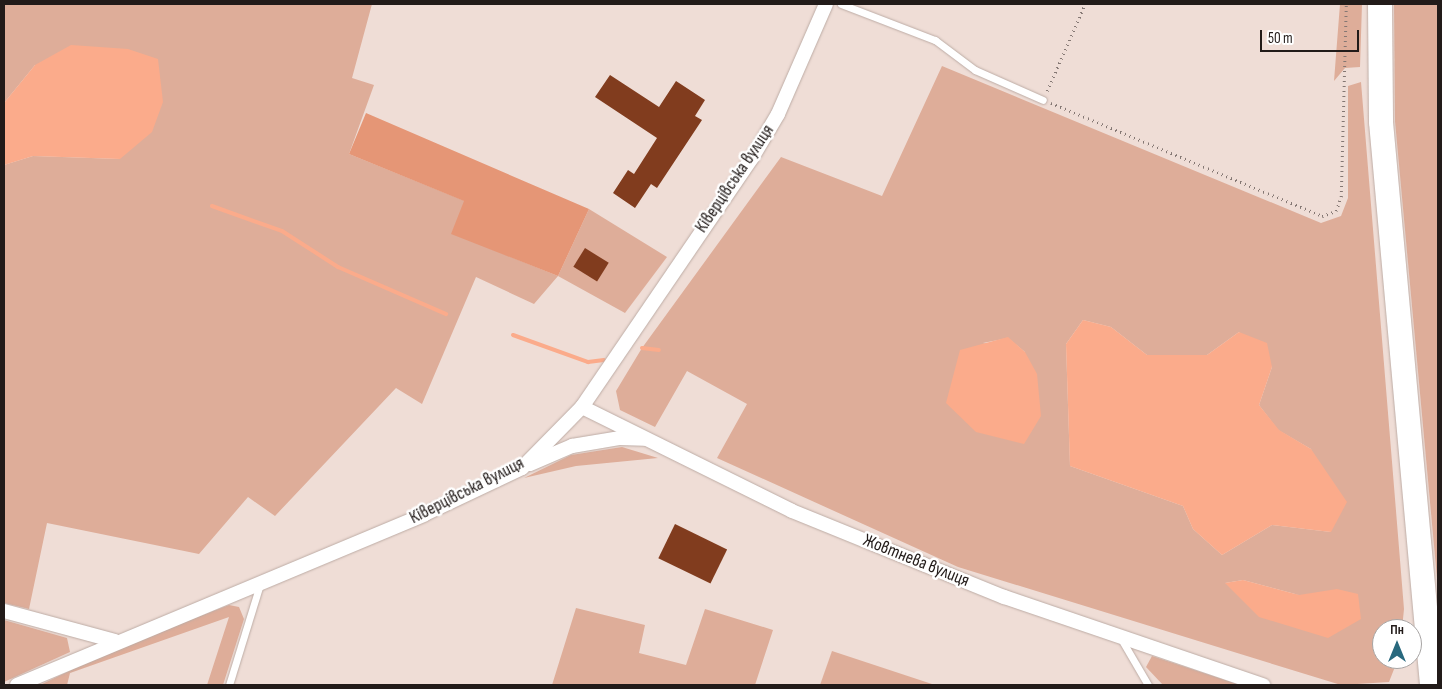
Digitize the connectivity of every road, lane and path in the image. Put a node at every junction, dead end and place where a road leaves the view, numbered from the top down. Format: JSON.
{"nodes":[{"id":1,"x":826,"y":4,"type":"edge"},
{"id":2,"x":841,"y":4,"type":"edge"},
{"id":3,"x":1085,"y":4,"type":"edge"},
{"id":4,"x":1346,"y":4,"type":"edge"},
{"id":5,"x":1380,"y":4,"type":"edge"},
{"id":6,"x":1043,"y":100,"type":"junction"},
{"id":7,"x":582,"y":408,"type":"junction"},
{"id":8,"x":654,"y":440,"type":"junction"},
{"id":9,"x":522,"y":468,"type":"junction"},
{"id":10,"x":260,"y":584,"type":"junction"},
{"id":11,"x":4,"y":611,"type":"edge"},
{"id":12,"x":1120,"y":637,"type":"junction"},
{"id":13,"x":115,"y":641,"type":"junction"},
{"id":14,"x":17,"y":685,"type":"edge"},
{"id":15,"x":229,"y":685,"type":"edge"},
{"id":16,"x":1148,"y":685,"type":"edge"},
{"id":17,"x":1264,"y":685,"type":"edge"},
{"id":18,"x":1432,"y":685,"type":"edge"}],
"edges":[{"from":1,"to":7,"type":"street","name":"Ківерцівська вулиця"},
{"from":2,"to":6,"type":"lane"},
{"from":3,"to":6,"type":"path"},
{"from":4,"to":6,"type":"path"},
{"from":5,"to":18,"type":"highway"},
{"from":7,"to":8,"type":"street","name":"Жовтнева вулиця"},
{"from":7,"to":9,"type":"street","name":"Ківерцівська вулиця"},
{"from":8,"to":9,"type":"street"},
{"from":8,"to":12,"type":"street","name":"Жовтнева вулиця"},
{"from":9,"to":10,"type":"street","name":"Ківерцівська вулиця"},
{"from":10,"to":13,"type":"street","name":"Ківерцівська вулиця"},
{"from":10,"to":15,"type":"lane"},
{"from":11,"to":13,"type":"street"},
{"from":12,"to":16,"type":"lane"},
{"from":12,"to":17,"type":"street","name":"Жовтнева вулиця"},
{"from":13,"to":14,"type":"street","name":"Ківерцівська вулиця"}]}
